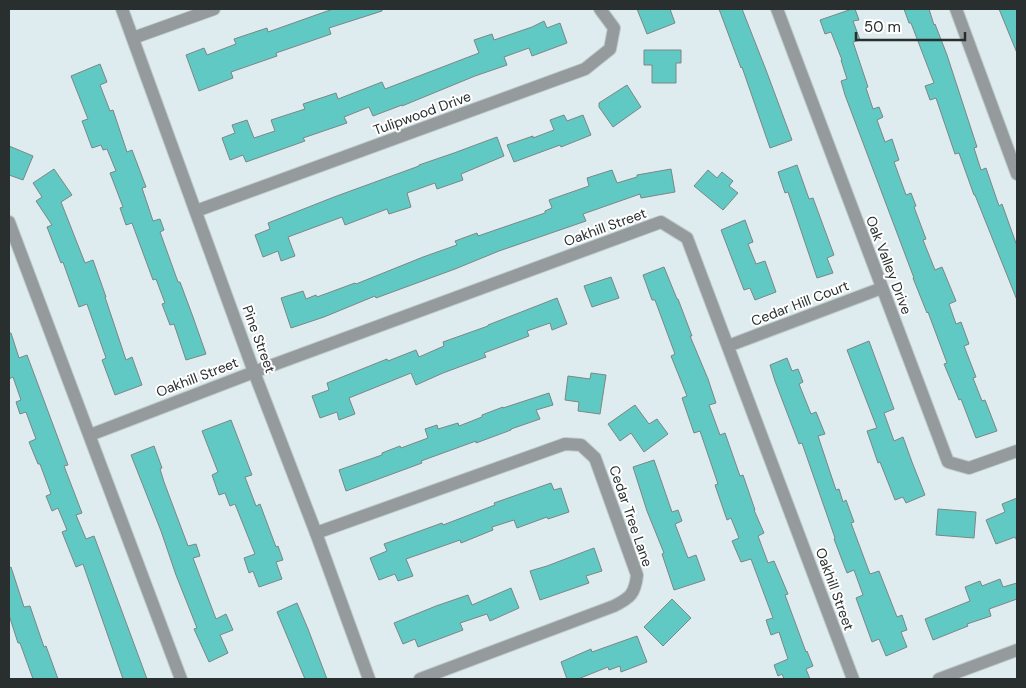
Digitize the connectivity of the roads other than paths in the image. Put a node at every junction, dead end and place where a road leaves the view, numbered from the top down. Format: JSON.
{"nodes":[{"id":1,"x":122,"y":9,"type":"edge"},
{"id":2,"x":214,"y":9,"type":"edge"},
{"id":3,"x":600,"y":9,"type":"edge"},
{"id":4,"x":777,"y":9,"type":"edge"},
{"id":5,"x":956,"y":9,"type":"edge"},
{"id":6,"x":133,"y":38,"type":"junction"},
{"id":7,"x":1017,"y":174,"type":"edge"},
{"id":8,"x":196,"y":211,"type":"junction"},
{"id":9,"x":9,"y":222,"type":"edge"},
{"id":10,"x":882,"y":288,"type":"junction"},
{"id":11,"x":728,"y":346,"type":"junction"},
{"id":12,"x":254,"y":372,"type":"junction"},
{"id":13,"x":90,"y":435,"type":"junction"},
{"id":14,"x":1017,"y":451,"type":"edge"},
{"id":15,"x":316,"y":533,"type":"junction"},
{"id":16,"x":1017,"y":650,"type":"edge"},
{"id":17,"x":966,"y":675,"type":"edge"},
{"id":18,"x":181,"y":679,"type":"edge"},
{"id":19,"x":369,"y":679,"type":"edge"},
{"id":20,"x":420,"y":679,"type":"edge"},
{"id":21,"x":853,"y":679,"type":"edge"},
{"id":22,"x":939,"y":679,"type":"edge"}],
"edges":[{"from":1,"to":6,"type":"street","name":"Pine Street"},
{"from":2,"to":6,"type":"street"},
{"from":3,"to":8,"type":"street","name":"Tulipwood Drive"},
{"from":4,"to":10,"type":"street","name":"Oak Valley Drive"},
{"from":5,"to":7,"type":"street"},
{"from":6,"to":8,"type":"street","name":"Pine Street"},
{"from":8,"to":12,"type":"street","name":"Pine Street"},
{"from":9,"to":13,"type":"street"},
{"from":10,"to":11,"type":"street","name":"Cedar Hill Court"},
{"from":10,"to":14,"type":"street","name":"Oak Valley Drive"},
{"from":11,"to":12,"type":"street","name":"Oakhill Street"},
{"from":11,"to":21,"type":"street","name":"Oakhill Street"},
{"from":12,"to":13,"type":"street","name":"Oakhill Street"},
{"from":12,"to":15,"type":"street","name":"Pine Street"},
{"from":13,"to":18,"type":"street"},
{"from":15,"to":19,"type":"street","name":"Pine Street"},
{"from":15,"to":20,"type":"street","name":"Cedar Tree Lane"},
{"from":16,"to":17,"type":"street"},
{"from":17,"to":22,"type":"street"}]}
